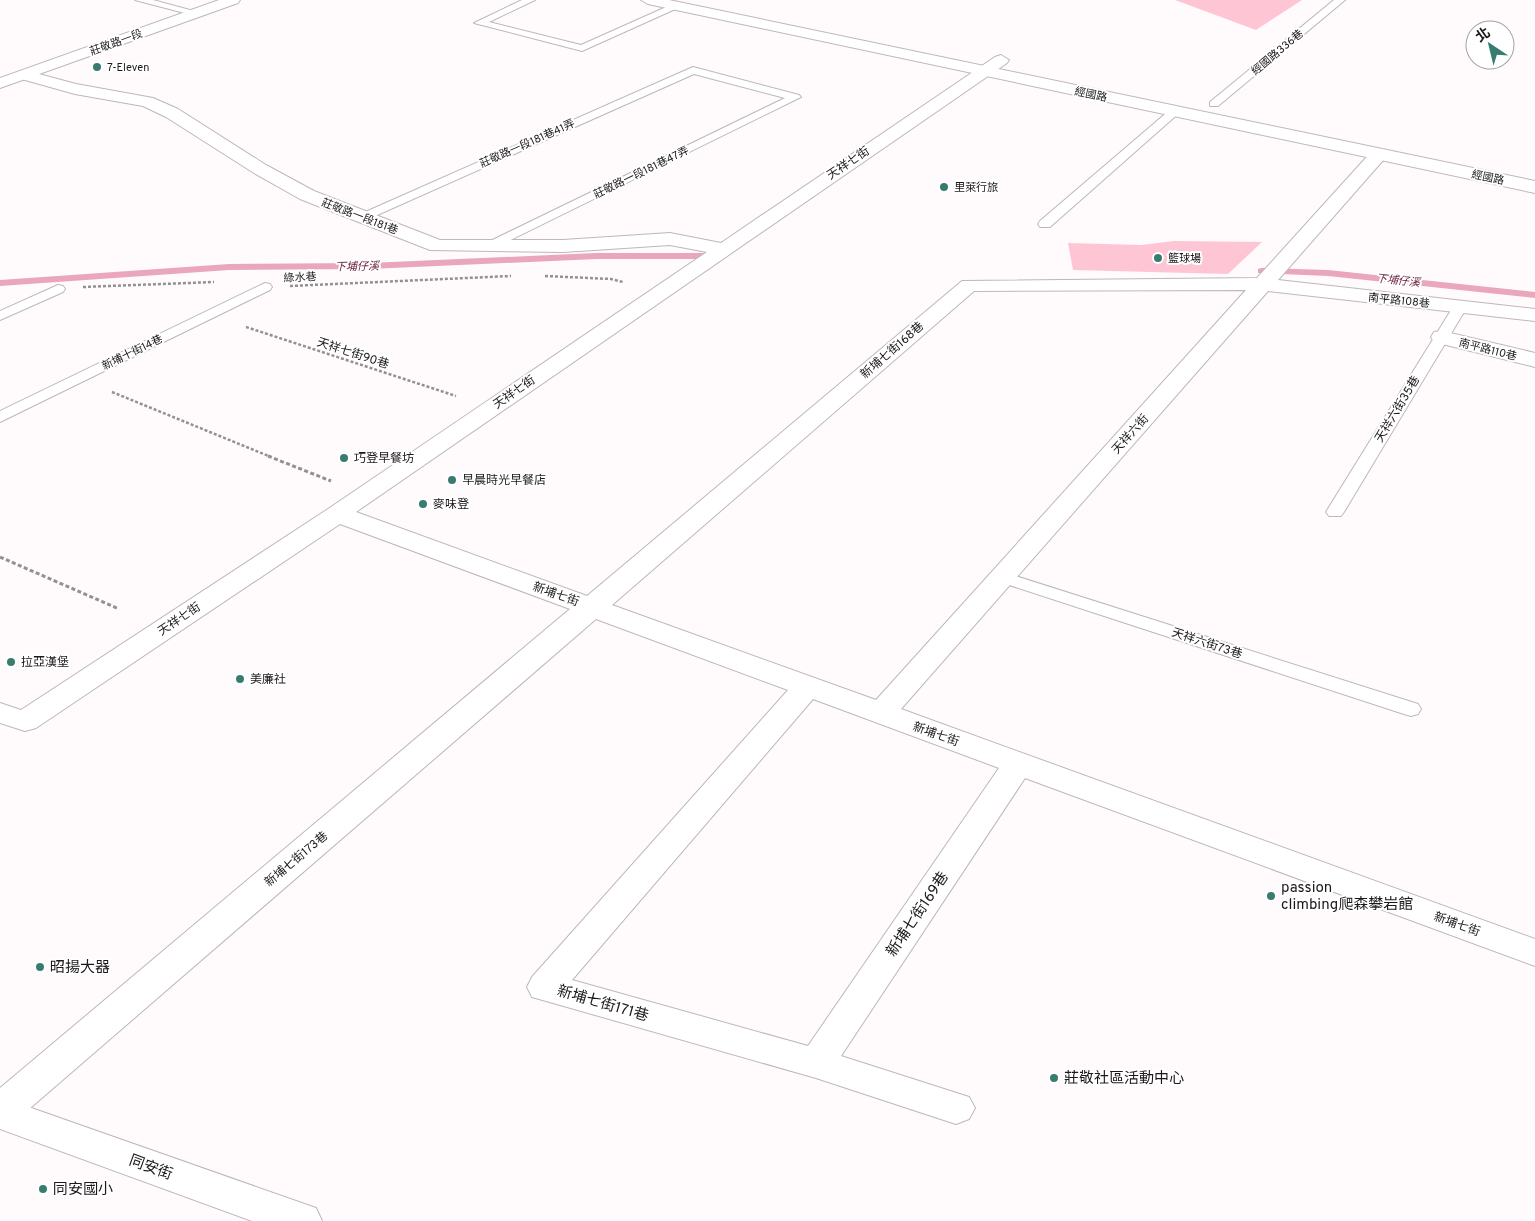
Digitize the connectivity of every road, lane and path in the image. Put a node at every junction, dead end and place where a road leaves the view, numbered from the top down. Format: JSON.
{"nodes":[{"id":1,"x":140,"y":0,"type":"edge"},
{"id":2,"x":233,"y":0,"type":"edge"},
{"id":3,"x":530,"y":0,"type":"edge"},
{"id":4,"x":648,"y":0,"type":"edge"},
{"id":5,"x":713,"y":0,"type":"edge"},
{"id":6,"x":1340,"y":0,"type":"edge"},
{"id":7,"x":677,"y":6,"type":"junction"},
{"id":8,"x":196,"y":13,"type":"junction"},
{"id":9,"x":1001,"y":60,"type":"junction"},
{"id":10,"x":693,"y":70,"type":"joint"},
{"id":11,"x":983,"y":71,"type":"junction"},
{"id":12,"x":24,"y":74,"type":"junction"},
{"id":13,"x":0,"y":83,"type":"edge"},
{"id":14,"x":1214,"y":104,"type":"junction"},
{"id":15,"x":1175,"y":111,"type":"junction"},
{"id":16,"x":1399,"y":142,"type":"dead end"},
{"id":17,"x":1379,"y":154,"type":"junction"},
{"id":18,"x":1535,"y":187,"type":"edge"},
{"id":19,"x":361,"y":217,"type":"junction"},
{"id":20,"x":1045,"y":224,"type":"dead end"},
{"id":21,"x":487,"y":246,"type":"junction"},
{"id":22,"x":713,"y":255,"type":"junction"},
{"id":23,"x":518,"y":275,"type":"dead end"},
{"id":24,"x":1271,"y":275,"type":"junction"},
{"id":25,"x":537,"y":276,"type":"dead end"},
{"id":26,"x":265,"y":287,"type":"junction"},
{"id":27,"x":58,"y":289,"type":"joint"},
{"id":28,"x":660,"y":292,"type":"junction"},
{"id":29,"x":1460,"y":307,"type":"junction"},
{"id":30,"x":209,"y":315,"type":"junction"},
{"id":31,"x":1535,"y":315,"type":"edge"},
{"id":32,"x":0,"y":316,"type":"edge"},
{"id":33,"x":1442,"y":337,"type":"junction"},
{"id":34,"x":1535,"y":360,"type":"edge"},
{"id":35,"x":79,"y":378,"type":"junction"},
{"id":36,"x":492,"y":408,"type":"junction"},
{"id":37,"x":0,"y":417,"type":"edge"},
{"id":38,"x":364,"y":494,"type":"junction"},
{"id":39,"x":1335,"y":512,"type":"dead end"},
{"id":40,"x":337,"y":514,"type":"junction"},
{"id":41,"x":0,"y":557,"type":"edge"},
{"id":42,"x":1003,"y":577,"type":"junction"},
{"id":43,"x":592,"y":607,"type":"junction"},
{"id":44,"x":119,"y":609,"type":"dead end"},
{"id":45,"x":808,"y":686,"type":"junction"},
{"id":46,"x":1411,"y":709,"type":"dead end"},
{"id":47,"x":881,"y":713,"type":"junction"},
{"id":48,"x":12,"y":717,"type":"edge"},
{"id":49,"x":1018,"y":764,"type":"junction"},
{"id":50,"x":1535,"y":953,"type":"edge"},
{"id":51,"x":816,"y":1063,"type":"junction"},
{"id":52,"x":956,"y":1108,"type":"dead end"},
{"id":53,"x":0,"y":1112,"type":"edge"},
{"id":54,"x":302,"y":1221,"type":"edge"}],
"edges":[{"from":1,"to":8,"type":"lane"},
{"from":2,"to":8,"type":"street","name":"莊敬路一段"},
{"from":3,"to":7,"type":"lane"},
{"from":4,"to":7,"type":"street","name":"經國路"},
{"from":5,"to":9,"type":"street","name":"經國路"},
{"from":6,"to":14,"type":"lane","name":"經國路336巷"},
{"from":7,"to":11,"type":"street","name":"經國路"},
{"from":8,"to":12,"type":"street","name":"莊敬路一段"},
{"from":9,"to":11,"type":"street","name":"天祥七街"},
{"from":9,"to":14,"type":"street","name":"經國路"},
{"from":10,"to":19,"type":"lane","name":"莊敬路一段181巷41弄"},
{"from":10,"to":21,"type":"lane","name":"莊敬路一段181巷47弄"},
{"from":11,"to":15,"type":"street","name":"經國路"},
{"from":11,"to":22,"type":"street","name":"天祥七街"},
{"from":12,"to":13,"type":"street","name":"莊敬路一段"},
{"from":12,"to":19,"type":"street","name":"莊敬路一段181巷"},
{"from":14,"to":16,"type":"street","name":"經國路"},
{"from":15,"to":17,"type":"street","name":"經國路"},
{"from":15,"to":20,"type":"lane"},
{"from":17,"to":18,"type":"street","name":"經國路"},
{"from":17,"to":24,"type":"street","name":"天祥六街"},
{"from":19,"to":21,"type":"street","name":"莊敬路一段181巷"},
{"from":21,"to":22,"type":"street","name":"莊敬路一段181巷"},
{"from":22,"to":28,"type":"street","name":"天祥七街"},
{"from":23,"to":26,"type":"path","name":"綠水巷"},
{"from":24,"to":29,"type":"street","name":"南平路108巷"},
{"from":24,"to":42,"type":"street","name":"天祥六街"},
{"from":24,"to":43,"type":"street","name":"新埔七街168巷"},
{"from":25,"to":28,"type":"path"},
{"from":26,"to":27,"type":"path","name":"綠水巷"},
{"from":26,"to":30,"type":"lane","name":"新埔十街14巷"},
{"from":27,"to":32,"type":"lane"},
{"from":28,"to":36,"type":"street","name":"天祥七街"},
{"from":29,"to":31,"type":"street","name":"南平路108巷"},
{"from":29,"to":33,"type":"lane","name":"天祥六街35巷"},
{"from":30,"to":35,"type":"lane","name":"新埔十街14巷"},
{"from":30,"to":36,"type":"path","name":"天祥七街90巷"},
{"from":33,"to":34,"type":"street","name":"南平路110巷"},
{"from":33,"to":39,"type":"lane","name":"天祥六街35巷"},
{"from":35,"to":37,"type":"lane","name":"新埔十街14巷"},
{"from":35,"to":38,"type":"path"},
{"from":36,"to":38,"type":"street","name":"天祥七街"},
{"from":38,"to":40,"type":"street","name":"天祥七街"},
{"from":40,"to":43,"type":"street","name":"新埔七街"},
{"from":40,"to":48,"type":"street","name":"天祥七街"},
{"from":41,"to":44,"type":"path"},
{"from":42,"to":46,"type":"lane","name":"天祥六街73巷"},
{"from":42,"to":47,"type":"street","name":"天祥六街"},
{"from":43,"to":45,"type":"street","name":"新埔七街"},
{"from":43,"to":53,"type":"street","name":"新埔七街173巷"},
{"from":45,"to":47,"type":"street","name":"新埔七街"},
{"from":45,"to":51,"type":"street","name":"新埔七街171巷"},
{"from":47,"to":49,"type":"street","name":"新埔七街"},
{"from":49,"to":50,"type":"street","name":"新埔七街"},
{"from":49,"to":51,"type":"street","name":"新埔七街169巷"},
{"from":51,"to":52,"type":"street","name":"新埔七街171巷"},
{"from":53,"to":54,"type":"street","name":"同安街"}]}
